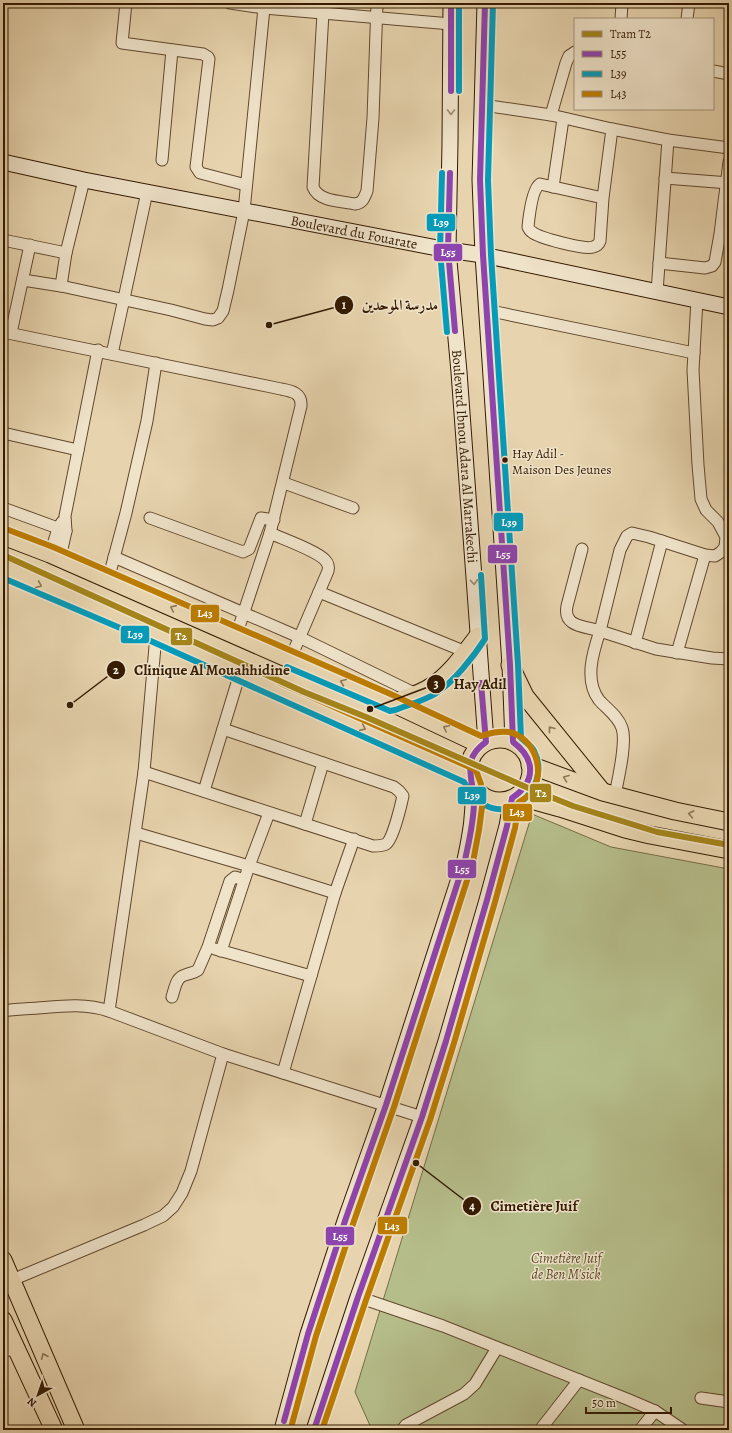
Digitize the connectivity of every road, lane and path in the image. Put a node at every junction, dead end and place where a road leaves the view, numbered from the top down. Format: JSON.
{"nodes":[{"id":1,"x":126,"y":3,"type":"edge"},
{"id":2,"x":230,"y":3,"type":"edge"},
{"id":3,"x":377,"y":3,"type":"edge"},
{"id":4,"x":451,"y":3,"type":"edge"},
{"id":5,"x":485,"y":3,"type":"edge"},
{"id":6,"x":622,"y":3,"type":"edge"},
{"id":7,"x":689,"y":3,"type":"edge"},
{"id":8,"x":264,"y":8,"type":"junction"},
{"id":9,"x":323,"y":13,"type":"junction"},
{"id":10,"x":377,"y":18,"type":"junction"},
{"id":11,"x":621,"y":18,"type":"edge"},
{"id":12,"x":687,"y":18,"type":"edge"},
{"id":13,"x":451,"y":24,"type":"junction"},
{"id":14,"x":172,"y":50,"type":"junction"},
{"id":15,"x":574,"y":53,"type":"edge"},
{"id":16,"x":714,"y":71,"type":"edge"},
{"id":17,"x":729,"y":74,"type":"edge"},
{"id":18,"x":483,"y":105,"type":"junction"},
{"id":19,"x":551,"y":115,"type":"junction"},
{"id":20,"x":563,"y":119,"type":"junction"},
{"id":21,"x":612,"y":129,"type":"junction"},
{"id":22,"x":668,"y":140,"type":"junction"},
{"id":23,"x":729,"y":148,"type":"edge"},
{"id":24,"x":162,"y":160,"type":"dead end"},
{"id":25,"x":3,"y":162,"type":"edge"},
{"id":26,"x":729,"y":162,"type":"edge"},
{"id":27,"x":665,"y":178,"type":"junction"},
{"id":28,"x":84,"y":180,"type":"junction"},
{"id":29,"x":728,"y":183,"type":"edge"},
{"id":30,"x":246,"y":185,"type":"junction"},
{"id":31,"x":553,"y":187,"type":"junction"},
{"id":32,"x":147,"y":192,"type":"junction"},
{"id":33,"x":603,"y":198,"type":"junction"},
{"id":34,"x":244,"y":211,"type":"junction"},
{"id":35,"x":724,"y":235,"type":"edge"},
{"id":36,"x":3,"y":240,"type":"edge"},
{"id":37,"x":30,"y":245,"type":"junction"},
{"id":38,"x":448,"y":250,"type":"junction"},
{"id":39,"x":66,"y":253,"type":"junction"},
{"id":40,"x":483,"y":255,"type":"junction"},
{"id":41,"x":659,"y":263,"type":"junction"},
{"id":42,"x":23,"y":280,"type":"junction"},
{"id":43,"x":61,"y":286,"type":"junction"},
{"id":44,"x":657,"y":292,"type":"junction"},
{"id":45,"x":124,"y":300,"type":"junction"},
{"id":46,"x":697,"y":300,"type":"junction"},
{"id":47,"x":729,"y":307,"type":"edge"},
{"id":48,"x":486,"y":310,"type":"junction"},
{"id":49,"x":7,"y":333,"type":"edge"},
{"id":50,"x":98,"y":350,"type":"junction"},
{"id":51,"x":694,"y":353,"type":"junction"},
{"id":52,"x":112,"y":354,"type":"junction"},
{"id":53,"x":156,"y":363,"type":"junction"},
{"id":54,"x":3,"y":433,"type":"edge"},
{"id":55,"x":78,"y":450,"type":"junction"},
{"id":56,"x":284,"y":483,"type":"junction"},
{"id":57,"x":3,"y":508,"type":"edge"},
{"id":58,"x":354,"y":508,"type":"dead end"},
{"id":59,"x":150,"y":518,"type":"dead end"},
{"id":60,"x":274,"y":520,"type":"junction"},
{"id":61,"x":62,"y":530,"type":"junction"},
{"id":62,"x":270,"y":533,"type":"junction"},
{"id":63,"x":3,"y":536,"type":"edge"},
{"id":64,"x":662,"y":541,"type":"junction"},
{"id":65,"x":582,"y":549,"type":"dead end"},
{"id":66,"x":705,"y":555,"type":"junction"},
{"id":67,"x":55,"y":556,"type":"junction"},
{"id":68,"x":114,"y":557,"type":"junction"},
{"id":69,"x":3,"y":569,"type":"edge"},
{"id":70,"x":108,"y":580,"type":"junction"},
{"id":71,"x":319,"y":592,"type":"junction"},
{"id":72,"x":244,"y":613,"type":"junction"},
{"id":73,"x":600,"y":631,"type":"junction"},
{"id":74,"x":156,"y":635,"type":"junction"},
{"id":75,"x":236,"y":636,"type":"junction"},
{"id":76,"x":478,"y":636,"type":"junction"},
{"id":77,"x":299,"y":637,"type":"junction"},
{"id":78,"x":635,"y":643,"type":"junction"},
{"id":79,"x":466,"y":652,"type":"junction"},
{"id":80,"x":678,"y":653,"type":"junction"},
{"id":81,"x":288,"y":659,"type":"junction"},
{"id":82,"x":729,"y":659,"type":"edge"},
{"id":83,"x":510,"y":665,"type":"junction"},
{"id":84,"x":240,"y":673,"type":"junction"},
{"id":85,"x":416,"y":694,"type":"junction"},
{"id":86,"x":392,"y":703,"type":"junction"},
{"id":87,"x":223,"y":730,"type":"junction"},
{"id":88,"x":513,"y":742,"type":"junction"},
{"id":89,"x":484,"y":744,"type":"junction"},
{"id":90,"x":323,"y":763,"type":"junction"},
{"id":91,"x":530,"y":765,"type":"junction"},
{"id":92,"x":144,"y":772,"type":"junction"},
{"id":93,"x":471,"y":780,"type":"junction"},
{"id":94,"x":204,"y":791,"type":"junction"},
{"id":95,"x":609,"y":794,"type":"junction"},
{"id":96,"x":515,"y":797,"type":"junction"},
{"id":97,"x":269,"y":812,"type":"junction"},
{"id":98,"x":729,"y":822,"type":"edge"},
{"id":99,"x":305,"y":824,"type":"junction"},
{"id":100,"x":136,"y":833,"type":"junction"},
{"id":101,"x":354,"y":839,"type":"junction"},
{"id":102,"x":729,"y":850,"type":"edge"},
{"id":103,"x":249,"y":866,"type":"junction"},
{"id":104,"x":244,"y":880,"type":"junction"},
{"id":105,"x":335,"y":894,"type":"junction"},
{"id":106,"x":208,"y":947,"type":"junction"},
{"id":107,"x":221,"y":951,"type":"junction"},
{"id":108,"x":311,"y":976,"type":"junction"},
{"id":109,"x":172,"y":997,"type":"dead end"},
{"id":110,"x":3,"y":1011,"type":"edge"},
{"id":111,"x":109,"y":1011,"type":"junction"},
{"id":112,"x":223,"y":1054,"type":"junction"},
{"id":113,"x":283,"y":1073,"type":"junction"},
{"id":114,"x":386,"y":1105,"type":"junction"},
{"id":115,"x":422,"y":1117,"type":"junction"},
{"id":116,"x":3,"y":1260,"type":"edge"},
{"id":117,"x":12,"y":1280,"type":"junction"},
{"id":118,"x":358,"y":1296,"type":"junction"},
{"id":119,"x":3,"y":1320,"type":"edge"},
{"id":120,"x":497,"y":1348,"type":"junction"},
{"id":121,"x":10,"y":1350,"type":"edge"},
{"id":122,"x":579,"y":1380,"type":"junction"},
{"id":123,"x":702,"y":1398,"type":"dead end"},
{"id":124,"x":729,"y":1402,"type":"edge"},
{"id":125,"x":655,"y":1411,"type":"junction"},
{"id":126,"x":54,"y":1430,"type":"edge"},
{"id":127,"x":76,"y":1430,"type":"edge"},
{"id":128,"x":282,"y":1430,"type":"edge"},
{"id":129,"x":314,"y":1430,"type":"edge"},
{"id":130,"x":402,"y":1430,"type":"edge"},
{"id":131,"x":540,"y":1430,"type":"edge"},
{"id":132,"x":640,"y":1430,"type":"edge"},
{"id":133,"x":683,"y":1430,"type":"edge"}],
"edges":[{"from":1,"to":14,"type":"street"},
{"from":2,"to":8,"type":"street"},
{"from":3,"to":10,"type":"street"},
{"from":4,"to":13,"type":"main road","name":"Boulevard Ibnou Adara Al Marrakechi"},
{"from":5,"to":18,"type":"main road"},
{"from":6,"to":11,"type":"street"},
{"from":7,"to":12,"type":"street"},
{"from":8,"to":9,"type":"street"},
{"from":8,"to":30,"type":"street"},
{"from":9,"to":10,"type":"street"},
{"from":9,"to":10,"type":"street"},
{"from":10,"to":13,"type":"street"},
{"from":13,"to":38,"type":"main road","name":"Boulevard Ibnou Adara Al Marrakechi","one_way":true},
{"from":14,"to":24,"type":"street"},
{"from":14,"to":30,"type":"street"},
{"from":15,"to":19,"type":"street"},
{"from":16,"to":17,"type":"street"},
{"from":18,"to":19,"type":"street"},
{"from":18,"to":40,"type":"main road"},
{"from":19,"to":20,"type":"street"},
{"from":20,"to":21,"type":"street"},
{"from":20,"to":31,"type":"street"},
{"from":21,"to":22,"type":"street"},
{"from":21,"to":33,"type":"street"},
{"from":22,"to":23,"type":"street"},
{"from":22,"to":27,"type":"street"},
{"from":25,"to":28,"type":"main road","name":"Boulevard du Fouarate"},
{"from":26,"to":29,"type":"street"},
{"from":27,"to":29,"type":"street"},
{"from":27,"to":41,"type":"street"},
{"from":28,"to":32,"type":"main road","name":"Boulevard du Fouarate"},
{"from":28,"to":39,"type":"street"},
{"from":29,"to":35,"type":"street"},
{"from":30,"to":34,"type":"street"},
{"from":31,"to":33,"type":"street"},
{"from":31,"to":33,"type":"street"},
{"from":32,"to":34,"type":"main road","name":"Boulevard du Fouarate"},
{"from":32,"to":45,"type":"street"},
{"from":34,"to":38,"type":"main road","name":"Boulevard du Fouarate"},
{"from":34,"to":45,"type":"street"},
{"from":35,"to":41,"type":"street"},
{"from":36,"to":37,"type":"street"},
{"from":37,"to":39,"type":"street"},
{"from":37,"to":42,"type":"street"},
{"from":38,"to":40,"type":"main road","name":"Boulevard du Fouarate"},
{"from":38,"to":76,"type":"main road","name":"Boulevard Ibnou Adara Al Marrakechi","one_way":true},
{"from":39,"to":43,"type":"street"},
{"from":40,"to":44,"type":"main road","name":"Boulevard du Fouarate"},
{"from":40,"to":48,"type":"main road"},
{"from":41,"to":44,"type":"street"},
{"from":42,"to":43,"type":"street"},
{"from":42,"to":49,"type":"street"},
{"from":43,"to":45,"type":"street"},
{"from":44,"to":46,"type":"main road","name":"Boulevard du Fouarate"},
{"from":45,"to":52,"type":"street"},
{"from":46,"to":47,"type":"main road","name":"Boulevard du Fouarate"},
{"from":46,"to":51,"type":"street"},
{"from":48,"to":51,"type":"street"},
{"from":48,"to":83,"type":"main road"},
{"from":49,"to":50,"type":"street"},
{"from":50,"to":52,"type":"street"},
{"from":50,"to":55,"type":"street"},
{"from":51,"to":66,"type":"street"},
{"from":52,"to":53,"type":"street"},
{"from":53,"to":56,"type":"street"},
{"from":53,"to":68,"type":"street"},
{"from":54,"to":55,"type":"street"},
{"from":55,"to":61,"type":"street"},
{"from":56,"to":58,"type":"street"},
{"from":56,"to":60,"type":"street"},
{"from":57,"to":61,"type":"street"},
{"from":59,"to":60,"type":"street"},
{"from":60,"to":62,"type":"street"},
{"from":61,"to":67,"type":"street"},
{"from":62,"to":71,"type":"street"},
{"from":62,"to":72,"type":"street"},
{"from":63,"to":67,"type":"main road"},
{"from":64,"to":66,"type":"street"},
{"from":64,"to":73,"type":"street"},
{"from":64,"to":78,"type":"street"},
{"from":65,"to":73,"type":"street"},
{"from":66,"to":80,"type":"street"},
{"from":67,"to":70,"type":"main road"},
{"from":68,"to":70,"type":"street"},
{"from":68,"to":72,"type":"street"},
{"from":69,"to":74,"type":"main road","one_way":true},
{"from":75,"to":70,"type":"main road","one_way":true},
{"from":71,"to":77,"type":"street"},
{"from":71,"to":79,"type":"street"},
{"from":72,"to":75,"type":"street"},
{"from":72,"to":77,"type":"street"},
{"from":73,"to":78,"type":"street"},
{"from":73,"to":95,"type":"street"},
{"from":74,"to":84,"type":"main road"},
{"from":74,"to":92,"type":"street"},
{"from":75,"to":81,"type":"main road"},
{"from":76,"to":79,"type":"main road"},
{"from":76,"to":89,"type":"main road","name":"Boulevard Ibnou Adara Al Marrakechi"},
{"from":77,"to":81,"type":"street"},
{"from":77,"to":85,"type":"street"},
{"from":78,"to":80,"type":"street"},
{"from":79,"to":85,"type":"main road"},
{"from":80,"to":82,"type":"street"},
{"from":86,"to":81,"type":"main road","one_way":true},
{"from":83,"to":88,"type":"main road"},
{"from":95,"to":83,"type":"main road","one_way":true},
{"from":84,"to":87,"type":"street"},
{"from":84,"to":93,"type":"main road","one_way":true},
{"from":85,"to":86,"type":"main road"},
{"from":89,"to":86,"type":"main road","one_way":true},
{"from":87,"to":90,"type":"street"},
{"from":87,"to":94,"type":"street"},
{"from":88,"to":89,"type":"main road"},
{"from":88,"to":91,"type":"main road"},
{"from":89,"to":93,"type":"main road"},
{"from":90,"to":99,"type":"street"},
{"from":90,"to":101,"type":"street"},
{"from":95,"to":91,"type":"main road","one_way":true},
{"from":91,"to":96,"type":"main road"},
{"from":92,"to":94,"type":"street"},
{"from":92,"to":100,"type":"street"},
{"from":93,"to":96,"type":"main road"},
{"from":93,"to":114,"type":"main road"},
{"from":94,"to":97,"type":"street"},
{"from":98,"to":95,"type":"main road","one_way":true},
{"from":96,"to":102,"type":"main road"},
{"from":96,"to":115,"type":"main road"},
{"from":97,"to":99,"type":"street"},
{"from":97,"to":103,"type":"street"},
{"from":99,"to":101,"type":"street"},
{"from":100,"to":103,"type":"street"},
{"from":100,"to":111,"type":"street"},
{"from":101,"to":105,"type":"street"},
{"from":103,"to":104,"type":"street"},
{"from":103,"to":105,"type":"street"},
{"from":104,"to":106,"type":"street"},
{"from":104,"to":107,"type":"street"},
{"from":105,"to":108,"type":"street"},
{"from":106,"to":107,"type":"street"},
{"from":106,"to":109,"type":"street"},
{"from":107,"to":108,"type":"street"},
{"from":108,"to":113,"type":"street"},
{"from":110,"to":111,"type":"street"},
{"from":111,"to":112,"type":"street"},
{"from":112,"to":113,"type":"street"},
{"from":112,"to":117,"type":"street"},
{"from":113,"to":114,"type":"street"},
{"from":114,"to":115,"type":"street"},
{"from":114,"to":128,"type":"main road"},
{"from":115,"to":118,"type":"main road"},
{"from":116,"to":117,"type":"main road"},
{"from":127,"to":117,"type":"main road","one_way":true},
{"from":118,"to":120,"type":"street"},
{"from":118,"to":129,"type":"main road"},
{"from":119,"to":121,"type":"main road"},
{"from":120,"to":122,"type":"street"},
{"from":120,"to":130,"type":"street"},
{"from":121,"to":126,"type":"main road"},
{"from":122,"to":125,"type":"street"},
{"from":122,"to":131,"type":"street"},
{"from":123,"to":124,"type":"street"},
{"from":125,"to":132,"type":"street"},
{"from":125,"to":133,"type":"street"}]}
